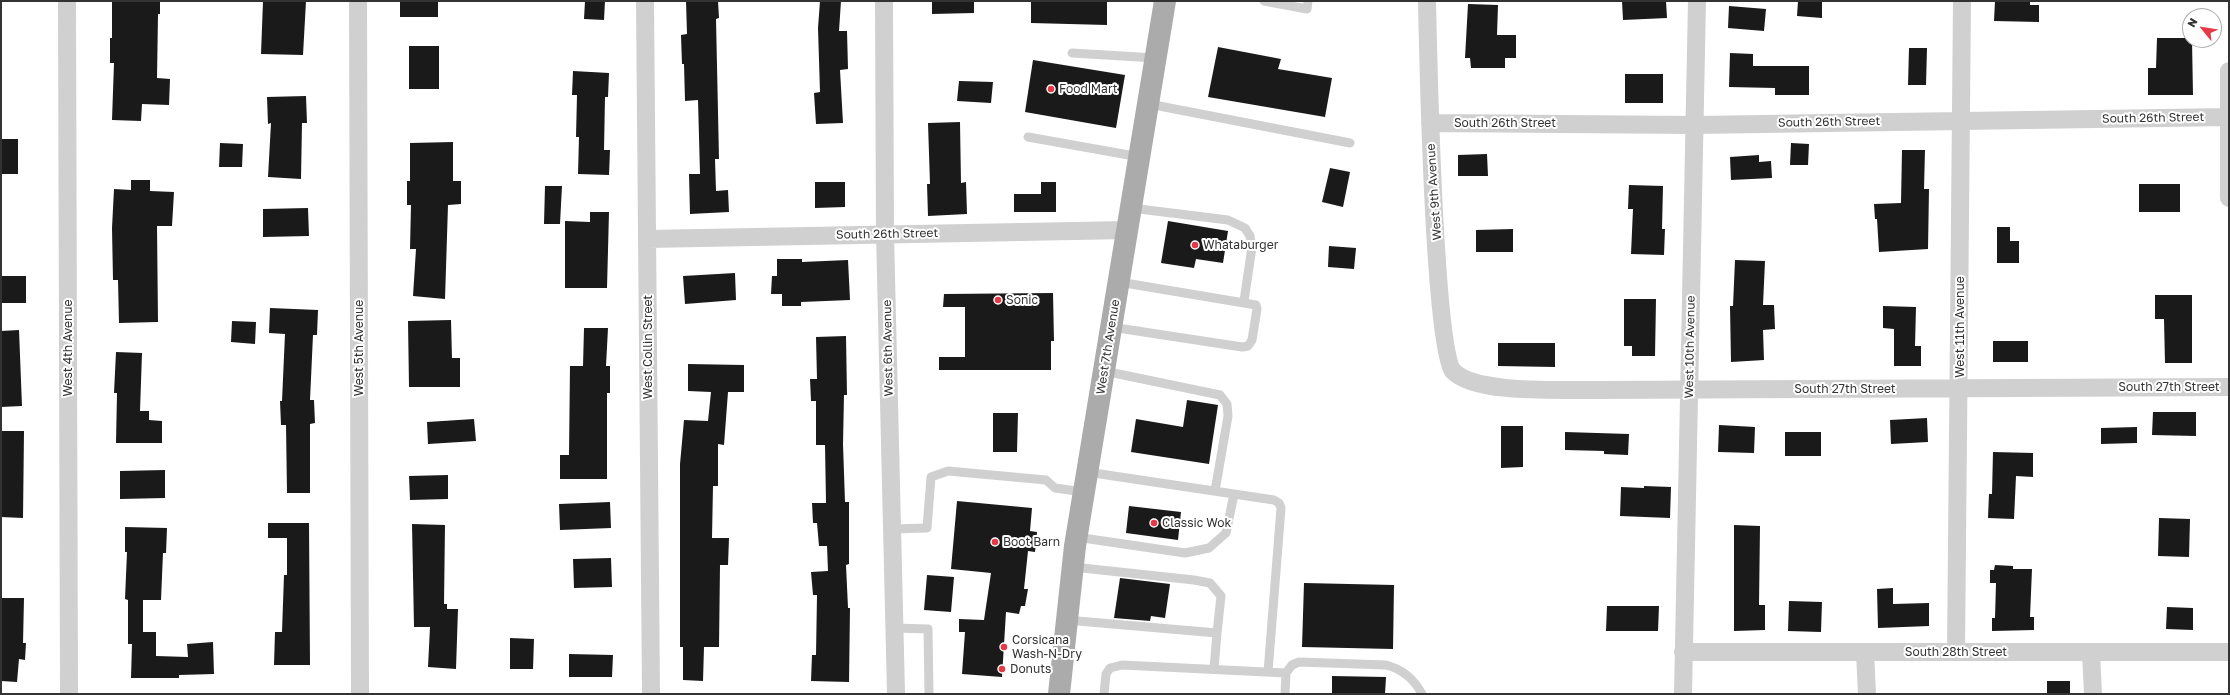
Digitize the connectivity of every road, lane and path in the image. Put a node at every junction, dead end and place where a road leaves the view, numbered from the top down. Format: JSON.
{"nodes":[{"id":1,"x":67,"y":1,"type":"edge"},
{"id":2,"x":358,"y":1,"type":"edge"},
{"id":3,"x":645,"y":1,"type":"edge"},
{"id":4,"x":884,"y":1,"type":"edge"},
{"id":5,"x":1165,"y":1,"type":"edge"},
{"id":6,"x":1264,"y":1,"type":"edge"},
{"id":7,"x":1308,"y":1,"type":"edge"},
{"id":8,"x":1427,"y":1,"type":"edge"},
{"id":9,"x":1697,"y":1,"type":"edge"},
{"id":10,"x":1962,"y":1,"type":"edge"},
{"id":11,"x":1072,"y":53,"type":"dead end"},
{"id":12,"x":1156,"y":58,"type":"junction"},
{"id":13,"x":2229,"y":71,"type":"edge"},
{"id":14,"x":1149,"y":104,"type":"junction"},
{"id":15,"x":2229,"y":117,"type":"edge"},
{"id":16,"x":1962,"y":120,"type":"junction"},
{"id":17,"x":1430,"y":123,"type":"junction"},
{"id":18,"x":1695,"y":125,"type":"junction"},
{"id":19,"x":1028,"y":137,"type":"dead end"},
{"id":20,"x":1350,"y":143,"type":"dead end"},
{"id":21,"x":1140,"y":157,"type":"junction"},
{"id":22,"x":2229,"y":198,"type":"edge"},
{"id":23,"x":1131,"y":208,"type":"junction"},
{"id":24,"x":1128,"y":230,"type":"junction"},
{"id":25,"x":885,"y":234,"type":"junction"},
{"id":26,"x":647,"y":239,"type":"junction"},
{"id":27,"x":1119,"y":282,"type":"junction"},
{"id":28,"x":1244,"y":301,"type":"junction"},
{"id":29,"x":1112,"y":327,"type":"junction"},
{"id":30,"x":1104,"y":371,"type":"junction"},
{"id":31,"x":1462,"y":377,"type":"joint"},
{"id":32,"x":2229,"y":387,"type":"edge"},
{"id":33,"x":1960,"y":388,"type":"junction"},
{"id":34,"x":1689,"y":389,"type":"junction"},
{"id":35,"x":1086,"y":482,"type":"junction"},
{"id":36,"x":1215,"y":491,"type":"junction"},
{"id":37,"x":1234,"y":494,"type":"junction"},
{"id":38,"x":892,"y":529,"type":"junction"},
{"id":39,"x":1076,"y":537,"type":"junction"},
{"id":40,"x":1073,"y":566,"type":"junction"},
{"id":41,"x":1066,"y":620,"type":"junction"},
{"id":42,"x":895,"y":628,"type":"junction"},
{"id":43,"x":1216,"y":633,"type":"junction"},
{"id":44,"x":1683,"y":652,"type":"junction"},
{"id":45,"x":1865,"y":652,"type":"junction"},
{"id":46,"x":1956,"y":652,"type":"junction"},
{"id":47,"x":2229,"y":652,"type":"edge"},
{"id":48,"x":2091,"y":654,"type":"junction"},
{"id":49,"x":1214,"y":670,"type":"junction"},
{"id":50,"x":1268,"y":672,"type":"junction"},
{"id":51,"x":1286,"y":673,"type":"junction"},
{"id":52,"x":69,"y":694,"type":"edge"},
{"id":53,"x":360,"y":694,"type":"edge"},
{"id":54,"x":651,"y":694,"type":"edge"},
{"id":55,"x":896,"y":694,"type":"edge"},
{"id":56,"x":929,"y":694,"type":"edge"},
{"id":57,"x":1059,"y":694,"type":"edge"},
{"id":58,"x":1104,"y":694,"type":"edge"},
{"id":59,"x":1285,"y":694,"type":"edge"},
{"id":60,"x":1422,"y":694,"type":"edge"},
{"id":61,"x":1683,"y":694,"type":"edge"},
{"id":62,"x":1866,"y":694,"type":"edge"},
{"id":63,"x":2093,"y":694,"type":"edge"}],
"edges":[{"from":1,"to":52,"type":"street","name":"West 4th Avenue"},
{"from":2,"to":53,"type":"street","name":"West 5th Avenue"},
{"from":3,"to":26,"type":"street","name":"West Collin Street"},
{"from":4,"to":25,"type":"street","name":"West 6th Avenue"},
{"from":5,"to":12,"type":"main road","name":"West 7th Avenue"},
{"from":6,"to":7,"type":"lane"},
{"from":8,"to":17,"type":"street","name":"West 9th Avenue"},
{"from":9,"to":18,"type":"street","name":"West 10th Avenue"},
{"from":10,"to":16,"type":"street","name":"West 11th Avenue"},
{"from":11,"to":12,"type":"lane"},
{"from":12,"to":14,"type":"main road","name":"West 7th Avenue"},
{"from":13,"to":15,"type":"street"},
{"from":14,"to":20,"type":"lane"},
{"from":14,"to":21,"type":"main road","name":"West 7th Avenue"},
{"from":15,"to":16,"type":"street","name":"South 26th Street"},
{"from":15,"to":22,"type":"street"},
{"from":16,"to":18,"type":"street","name":"South 26th Street"},
{"from":16,"to":33,"type":"street","name":"West 11th Avenue"},
{"from":17,"to":18,"type":"street","name":"South 26th Street"},
{"from":17,"to":31,"type":"street","name":"West 9th Avenue"},
{"from":18,"to":34,"type":"street","name":"West 10th Avenue"},
{"from":19,"to":21,"type":"lane"},
{"from":21,"to":23,"type":"main road","name":"West 7th Avenue"},
{"from":23,"to":24,"type":"main road","name":"West 7th Avenue"},
{"from":23,"to":28,"type":"lane"},
{"from":24,"to":25,"type":"street","name":"South 26th Street"},
{"from":24,"to":27,"type":"main road","name":"West 7th Avenue"},
{"from":25,"to":26,"type":"street","name":"South 26th Street"},
{"from":25,"to":38,"type":"street","name":"West 6th Avenue"},
{"from":26,"to":54,"type":"street","name":"West Collin Street"},
{"from":27,"to":28,"type":"lane"},
{"from":27,"to":29,"type":"main road","name":"West 7th Avenue"},
{"from":28,"to":29,"type":"lane"},
{"from":29,"to":30,"type":"main road","name":"West 7th Avenue"},
{"from":30,"to":35,"type":"main road","name":"West 7th Avenue"},
{"from":30,"to":36,"type":"lane"},
{"from":31,"to":34,"type":"street","name":"South 27th Street"},
{"from":32,"to":33,"type":"street","name":"South 27th Street"},
{"from":33,"to":34,"type":"street","name":"South 27th Street"},
{"from":33,"to":46,"type":"street","name":"West 11th Avenue"},
{"from":34,"to":44,"type":"street","name":"West 10th Avenue"},
{"from":35,"to":36,"type":"lane"},
{"from":35,"to":38,"type":"lane"},
{"from":35,"to":39,"type":"main road","name":"West 7th Avenue"},
{"from":36,"to":37,"type":"lane"},
{"from":37,"to":39,"type":"lane"},
{"from":37,"to":50,"type":"lane"},
{"from":38,"to":42,"type":"street","name":"West 6th Avenue"},
{"from":39,"to":40,"type":"main road","name":"West 7th Avenue"},
{"from":40,"to":41,"type":"main road","name":"West 7th Avenue"},
{"from":40,"to":43,"type":"lane"},
{"from":41,"to":43,"type":"lane"},
{"from":41,"to":57,"type":"main road","name":"West 7th Avenue"},
{"from":42,"to":55,"type":"street","name":"West 6th Avenue"},
{"from":42,"to":56,"type":"lane"},
{"from":43,"to":49,"type":"lane"},
{"from":44,"to":45,"type":"street","name":"South 28th Street"},
{"from":44,"to":61,"type":"street","name":"West 10th Avenue"},
{"from":45,"to":46,"type":"street","name":"South 28th Street"},
{"from":45,"to":62,"type":"street"},
{"from":46,"to":48,"type":"street","name":"South 28th Street"},
{"from":47,"to":48,"type":"street","name":"South 28th Street"},
{"from":48,"to":63,"type":"street"},
{"from":49,"to":50,"type":"lane"},
{"from":49,"to":58,"type":"lane"},
{"from":50,"to":51,"type":"lane"},
{"from":51,"to":59,"type":"lane"},
{"from":51,"to":60,"type":"lane"}]}
